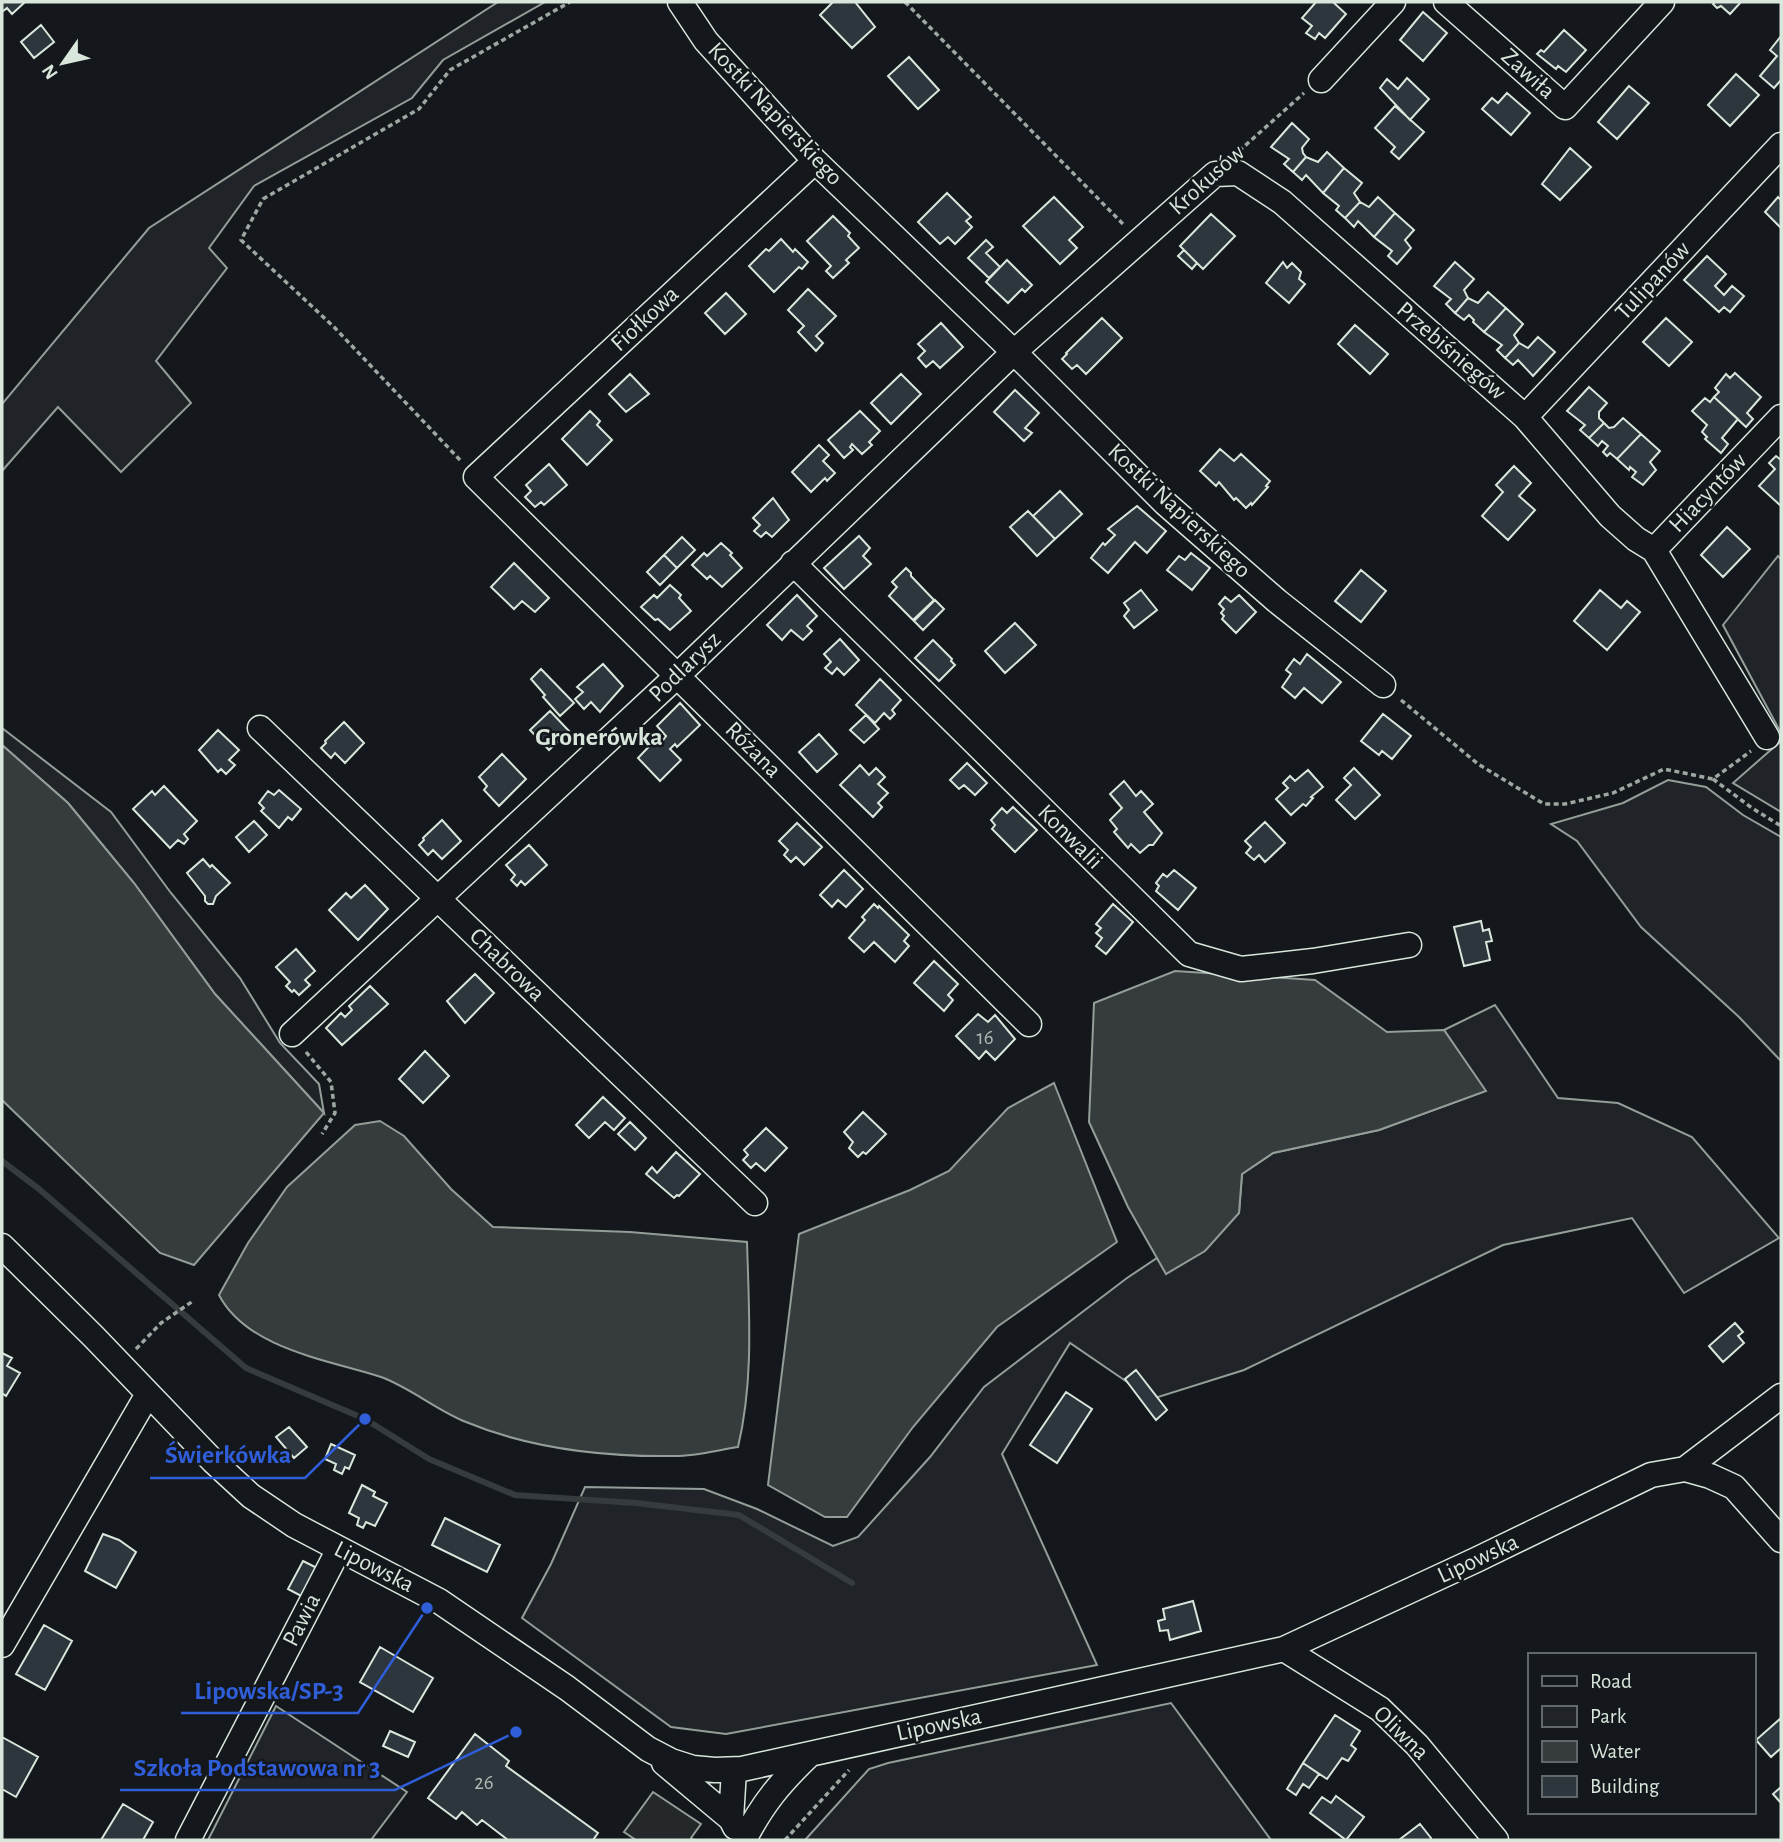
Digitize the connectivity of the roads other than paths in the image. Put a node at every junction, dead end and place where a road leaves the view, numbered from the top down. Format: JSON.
{"nodes":[{"id":1,"x":680,"y":2,"type":"edge"},
{"id":2,"x":1446,"y":2,"type":"edge"},
{"id":3,"x":1662,"y":2,"type":"edge"},
{"id":4,"x":1381,"y":6,"type":"edge"},
{"id":5,"x":1321,"y":80,"type":"road end"},
{"id":6,"x":1781,"y":145,"type":"edge"},
{"id":7,"x":815,"y":161,"type":"junction"},
{"id":8,"x":1215,"y":174,"type":"joint"},
{"id":9,"x":1014,"y":352,"type":"junction"},
{"id":10,"x":1525,"y":417,"type":"junction"},
{"id":11,"x":1781,"y":417,"type":"edge"},
{"id":12,"x":476,"y":477,"type":"joint"},
{"id":13,"x":1659,"y":545,"type":"junction"},
{"id":14,"x":793,"y":562,"type":"junction"},
{"id":15,"x":677,"y":676,"type":"junction"},
{"id":16,"x":1383,"y":685,"type":"road end"},
{"id":17,"x":260,"y":727,"type":"dead end"},
{"id":18,"x":1767,"y":737,"type":"road end"},
{"id":19,"x":439,"y":900,"type":"junction"},
{"id":20,"x":1409,"y":945,"type":"dead end"},
{"id":21,"x":1029,"y":1024,"type":"dead end"},
{"id":22,"x":292,"y":1034,"type":"road end"},
{"id":23,"x":755,"y":1203,"type":"dead end"},
{"id":24,"x":2,"y":1246,"type":"edge"},
{"id":25,"x":148,"y":1394,"type":"junction"},
{"id":26,"x":1781,"y":1396,"type":"edge"},
{"id":27,"x":1685,"y":1469,"type":"junction"},
{"id":28,"x":1781,"y":1540,"type":"edge"},
{"id":29,"x":339,"y":1549,"type":"junction"},
{"id":30,"x":2,"y":1645,"type":"edge"},
{"id":31,"x":1284,"y":1649,"type":"junction"},
{"id":32,"x":648,"y":1749,"type":"junction"},
{"id":33,"x":810,"y":1754,"type":"junction"},
{"id":34,"x":738,"y":1769,"type":"junction"},
{"id":35,"x":743,"y":1830,"type":"edge"},
{"id":36,"x":188,"y":1840,"type":"edge"},
{"id":37,"x":1496,"y":1840,"type":"edge"}],
"edges":[{"from":1,"to":7,"type":"street","name":"Kostki Napierskiego"},
{"from":2,"to":3,"type":"street","name":"Zawiła"},
{"from":4,"to":5,"type":"street"},
{"from":6,"to":10,"type":"street","name":"Tulipanów"},
{"from":7,"to":9,"type":"street","name":"Kostki Napierskiego"},
{"from":7,"to":12,"type":"street","name":"Fiołkowa"},
{"from":8,"to":9,"type":"street","name":"Krokusów"},
{"from":8,"to":10,"type":"street","name":"Przebiśniegów"},
{"from":9,"to":14,"type":"street","name":"Podlarysz"},
{"from":9,"to":16,"type":"street","name":"Kostki Napierskiego"},
{"from":10,"to":13,"type":"street","name":"Przebiśniegów"},
{"from":11,"to":13,"type":"street","name":"Hiacyntów"},
{"from":12,"to":15,"type":"street","name":"Różana"},
{"from":13,"to":18,"type":"street"},
{"from":14,"to":15,"type":"street","name":"Podlarysz"},
{"from":14,"to":20,"type":"street","name":"Konwalii"},
{"from":15,"to":19,"type":"street","name":"Podlarysz"},
{"from":15,"to":21,"type":"street","name":"Różana"},
{"from":17,"to":19,"type":"street","name":"Chabrowa"},
{"from":19,"to":22,"type":"street","name":"Podlarysz"},
{"from":19,"to":23,"type":"street","name":"Chabrowa"},
{"from":24,"to":25,"type":"street","name":"Lipowska"},
{"from":25,"to":29,"type":"street","name":"Lipowska"},
{"from":25,"to":30,"type":"street"},
{"from":26,"to":27,"type":"street"},
{"from":27,"to":28,"type":"street","name":"Lipowska"},
{"from":27,"to":31,"type":"street","name":"Lipowska"},
{"from":29,"to":32,"type":"street","name":"Lipowska"},
{"from":29,"to":36,"type":"street","name":"Pawia"},
{"from":31,"to":33,"type":"street","name":"Lipowska"},
{"from":31,"to":37,"type":"street","name":"Oliwna"},
{"from":32,"to":34,"type":"street","name":"Lipowska"},
{"from":32,"to":35,"type":"street"},
{"from":33,"to":34,"type":"street","name":"Lipowska"},
{"from":33,"to":35,"type":"street"},
{"from":34,"to":35,"type":"street"}]}
